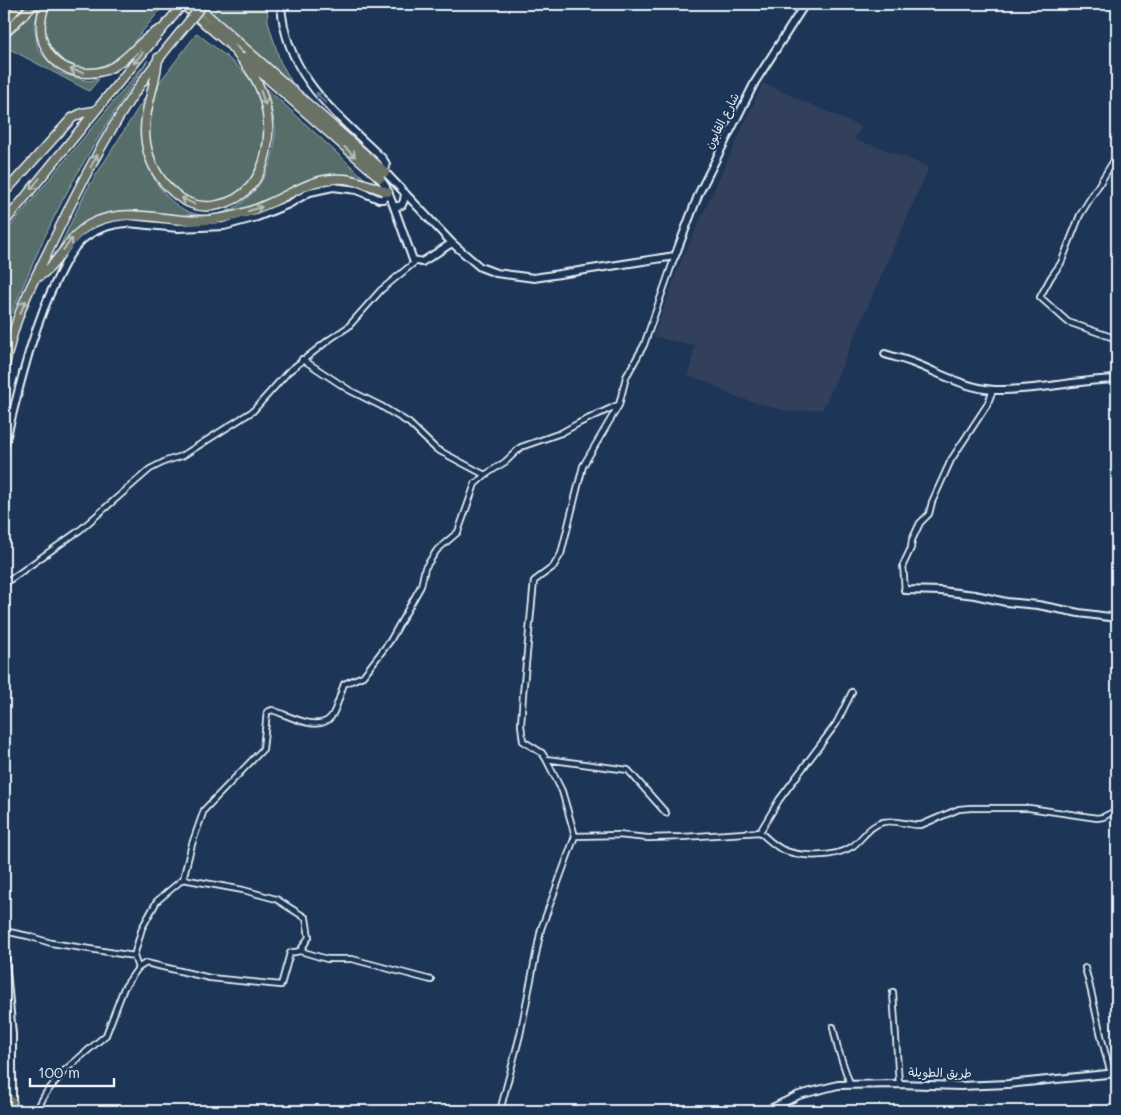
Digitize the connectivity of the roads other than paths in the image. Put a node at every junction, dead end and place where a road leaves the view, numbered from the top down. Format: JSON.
{"nodes":[{"id":1,"x":8,"y":4,"type":"edge"},
{"id":2,"x":20,"y":4,"type":"edge"},
{"id":3,"x":34,"y":4,"type":"edge"},
{"id":4,"x":45,"y":4,"type":"edge"},
{"id":5,"x":183,"y":4,"type":"edge"},
{"id":6,"x":195,"y":4,"type":"edge"},
{"id":7,"x":202,"y":4,"type":"edge"},
{"id":8,"x":281,"y":4,"type":"edge"},
{"id":9,"x":805,"y":4,"type":"edge"},
{"id":10,"x":4,"y":9,"type":"edge"},
{"id":11,"x":4,"y":24,"type":"edge"},
{"id":12,"x":163,"y":29,"type":"junction"},
{"id":13,"x":4,"y":34,"type":"edge"},
{"id":14,"x":228,"y":43,"type":"junction"},
{"id":15,"x":158,"y":58,"type":"junction"},
{"id":16,"x":94,"y":111,"type":"junction"},
{"id":17,"x":1113,"y":162,"type":"dead end"},
{"id":18,"x":382,"y":175,"type":"junction"},
{"id":19,"x":388,"y":192,"type":"junction"},
{"id":20,"x":4,"y":193,"type":"edge"},
{"id":21,"x":404,"y":193,"type":"junction"},
{"id":22,"x":394,"y":207,"type":"junction"},
{"id":23,"x":4,"y":224,"type":"edge"},
{"id":24,"x":452,"y":243,"type":"junction"},
{"id":25,"x":675,"y":256,"type":"junction"},
{"id":26,"x":415,"y":262,"type":"junction"},
{"id":27,"x":35,"y":279,"type":"junction"},
{"id":28,"x":1117,"y":339,"type":"edge"},
{"id":29,"x":885,"y":354,"type":"dead end"},
{"id":30,"x":302,"y":359,"type":"junction"},
{"id":31,"x":4,"y":370,"type":"edge"},
{"id":32,"x":1117,"y":379,"type":"edge"},
{"id":33,"x":993,"y":390,"type":"junction"},
{"id":34,"x":619,"y":405,"type":"junction"},
{"id":35,"x":4,"y":447,"type":"edge"},
{"id":36,"x":485,"y":475,"type":"junction"},
{"id":37,"x":4,"y":584,"type":"edge"},
{"id":38,"x":905,"y":590,"type":"joint"},
{"id":39,"x":1117,"y":618,"type":"edge"},
{"id":40,"x":852,"y":692,"type":"dead end"},
{"id":41,"x":546,"y":759,"type":"junction"},
{"id":42,"x":1117,"y":810,"type":"edge"},
{"id":43,"x":666,"y":813,"type":"dead end"},
{"id":44,"x":760,"y":832,"type":"junction"},
{"id":45,"x":575,"y":836,"type":"junction"},
{"id":46,"x":183,"y":878,"type":"junction"},
{"id":47,"x":4,"y":932,"type":"edge"},
{"id":48,"x":300,"y":951,"type":"junction"},
{"id":49,"x":134,"y":956,"type":"junction"},
{"id":50,"x":138,"y":968,"type":"junction"},
{"id":51,"x":1085,"y":968,"type":"dead end"},
{"id":52,"x":432,"y":980,"type":"dead end"},
{"id":53,"x":893,"y":992,"type":"dead end"},
{"id":54,"x":832,"y":1026,"type":"dead end"},
{"id":55,"x":1114,"y":1073,"type":"edge"},
{"id":56,"x":850,"y":1084,"type":"junction"},
{"id":57,"x":899,"y":1084,"type":"junction"},
{"id":58,"x":4,"y":1093,"type":"edge"},
{"id":59,"x":12,"y":1102,"type":"junction"},
{"id":60,"x":12,"y":1111,"type":"edge"},
{"id":61,"x":36,"y":1111,"type":"edge"},
{"id":62,"x":500,"y":1111,"type":"edge"},
{"id":63,"x":766,"y":1111,"type":"edge"}],
"edges":[{"from":1,"to":10,"type":"main road"},
{"from":2,"to":11,"type":"main road"},
{"from":3,"to":13,"type":"highway"},
{"from":12,"to":4,"type":"highway","one_way":true},
{"from":5,"to":12,"type":"highway","bridge":true},
{"from":5,"to":14,"type":"highway"},
{"from":6,"to":18,"type":"highway"},
{"from":7,"to":15,"type":"highway","bridge":true},
{"from":18,"to":8,"type":"street","one_way":true},
{"from":9,"to":25,"type":"street","name":"شارع القابون"},
{"from":12,"to":16,"type":"highway","one_way":true},
{"from":14,"to":15,"type":"highway","one_way":true},
{"from":14,"to":18,"type":"highway","one_way":true},
{"from":27,"to":15,"type":"highway","one_way":true},
{"from":16,"to":20,"type":"highway"},
{"from":16,"to":23,"type":"highway","one_way":true},
{"from":17,"to":28,"type":"street"},
{"from":18,"to":19,"type":"street"},
{"from":18,"to":21,"type":"street"},
{"from":19,"to":22,"type":"street"},
{"from":27,"to":19,"type":"highway","one_way":true},
{"from":19,"to":35,"type":"street"},
{"from":21,"to":22,"type":"street"},
{"from":21,"to":24,"type":"street"},
{"from":22,"to":26,"type":"street"},
{"from":24,"to":25,"type":"street"},
{"from":24,"to":26,"type":"street"},
{"from":25,"to":34,"type":"street"},
{"from":26,"to":30,"type":"street"},
{"from":31,"to":27,"type":"highway","one_way":true},
{"from":29,"to":33,"type":"street"},
{"from":30,"to":36,"type":"street"},
{"from":30,"to":37,"type":"street"},
{"from":32,"to":33,"type":"street"},
{"from":33,"to":38,"type":"street"},
{"from":34,"to":36,"type":"street"},
{"from":34,"to":41,"type":"street"},
{"from":36,"to":46,"type":"street"},
{"from":38,"to":39,"type":"street"},
{"from":40,"to":44,"type":"street"},
{"from":41,"to":43,"type":"street"},
{"from":41,"to":45,"type":"street"},
{"from":42,"to":44,"type":"street"},
{"from":44,"to":45,"type":"street"},
{"from":45,"to":62,"type":"street"},
{"from":46,"to":48,"type":"street"},
{"from":46,"to":49,"type":"street"},
{"from":47,"to":49,"type":"street"},
{"from":47,"to":59,"type":"street"},
{"from":48,"to":50,"type":"street"},
{"from":48,"to":52,"type":"street"},
{"from":49,"to":50,"type":"street"},
{"from":50,"to":61,"type":"street"},
{"from":51,"to":55,"type":"street"},
{"from":53,"to":57,"type":"street"},
{"from":54,"to":56,"type":"street"},
{"from":55,"to":57,"type":"street","name":"طريق الطويلة"},
{"from":56,"to":57,"type":"street","name":"طريق الطويلة"},
{"from":56,"to":63,"type":"street","name":"طريق الطويلة"},
{"from":58,"to":59,"type":"highway"},
{"from":59,"to":60,"type":"street"}]}
